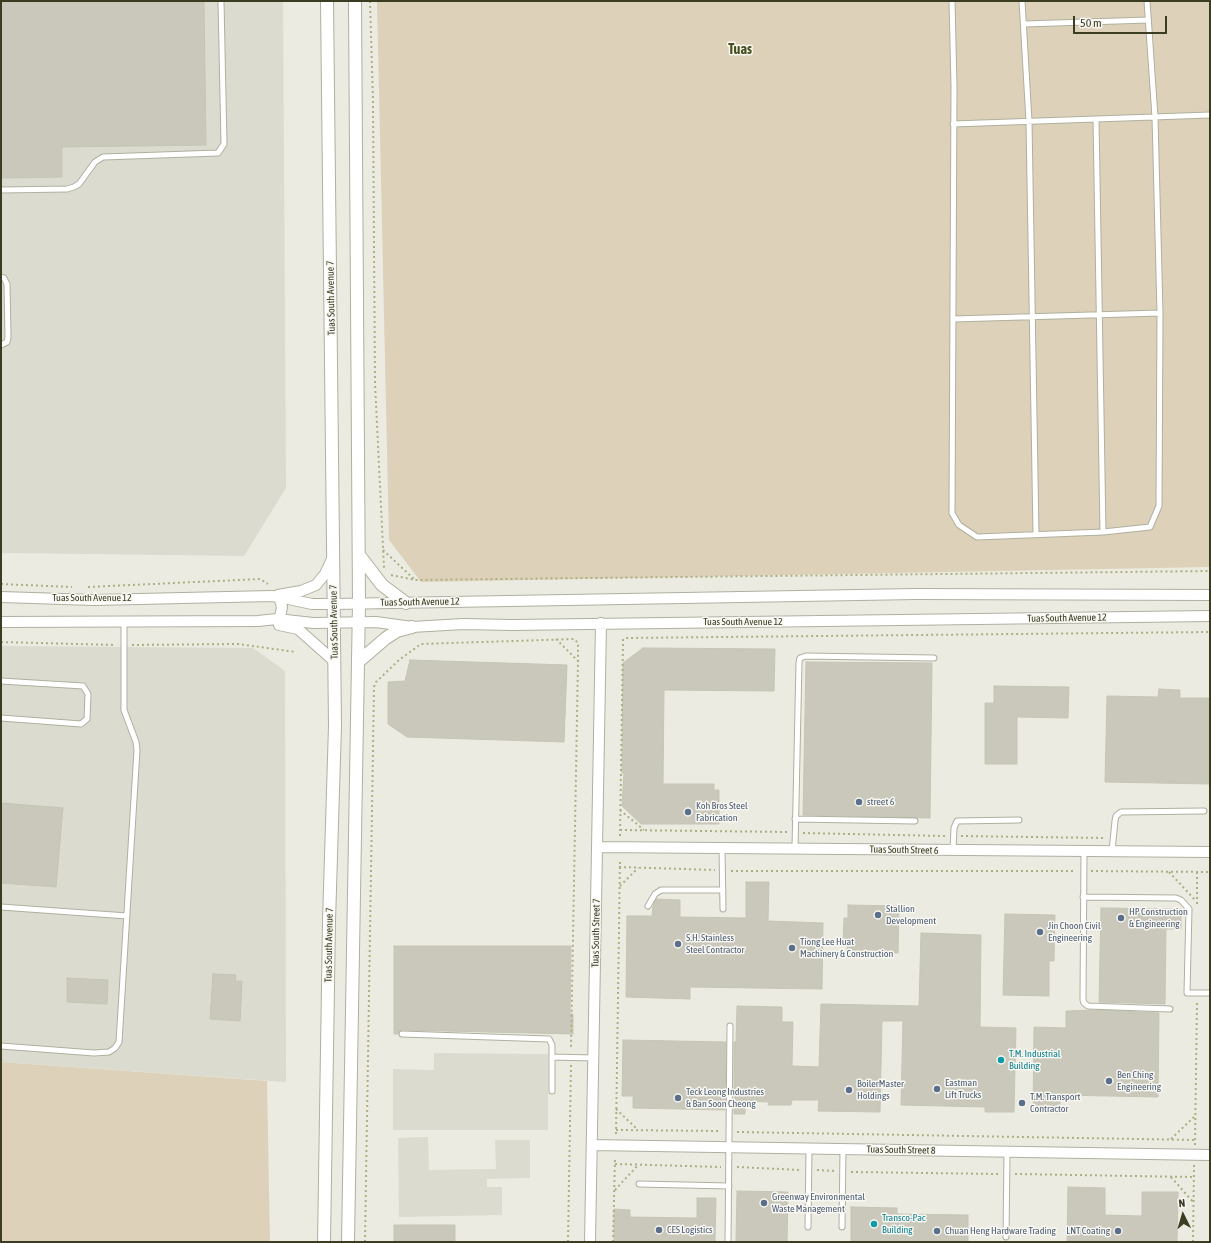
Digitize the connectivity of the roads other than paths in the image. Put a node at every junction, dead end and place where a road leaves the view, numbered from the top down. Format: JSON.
{"nodes":[{"id":1,"x":221,"y":1,"type":"edge"},
{"id":2,"x":327,"y":1,"type":"edge"},
{"id":3,"x":355,"y":1,"type":"edge"},
{"id":4,"x":952,"y":1,"type":"edge"},
{"id":5,"x":1022,"y":1,"type":"edge"},
{"id":6,"x":1147,"y":1,"type":"edge"},
{"id":7,"x":1148,"y":20,"type":"junction"},
{"id":8,"x":1024,"y":24,"type":"junction"},
{"id":9,"x":1210,"y":115,"type":"edge"},
{"id":10,"x":1155,"y":117,"type":"junction"},
{"id":11,"x":1096,"y":119,"type":"junction"},
{"id":12,"x":1029,"y":121,"type":"junction"},
{"id":13,"x":953,"y":124,"type":"junction"},
{"id":14,"x":1,"y":190,"type":"edge"},
{"id":15,"x":1,"y":277,"type":"edge"},
{"id":16,"x":1160,"y":313,"type":"junction"},
{"id":17,"x":1099,"y":315,"type":"junction"},
{"id":18,"x":1032,"y":317,"type":"junction"},
{"id":19,"x":953,"y":319,"type":"junction"},
{"id":20,"x":1,"y":345,"type":"edge"},
{"id":21,"x":1103,"y":532,"type":"junction"},
{"id":22,"x":1036,"y":535,"type":"junction"},
{"id":23,"x":359,"y":555,"type":"junction"},
{"id":24,"x":333,"y":557,"type":"junction"},
{"id":25,"x":273,"y":593,"type":"junction"},
{"id":26,"x":1210,"y":595,"type":"edge"},
{"id":27,"x":1,"y":597,"type":"edge"},
{"id":28,"x":359,"y":603,"type":"junction"},
{"id":29,"x":406,"y":603,"type":"junction"},
{"id":30,"x":334,"y":604,"type":"junction"},
{"id":31,"x":1210,"y":616,"type":"edge"},
{"id":32,"x":277,"y":619,"type":"junction"},
{"id":33,"x":124,"y":621,"type":"junction"},
{"id":34,"x":258,"y":621,"type":"junction"},
{"id":35,"x":1,"y":622,"type":"edge"},
{"id":36,"x":359,"y":622,"type":"junction"},
{"id":37,"x":334,"y":623,"type":"junction"},
{"id":38,"x":601,"y":623,"type":"junction"},
{"id":39,"x":412,"y":627,"type":"junction"},
{"id":40,"x":934,"y":658,"type":"dead end"},
{"id":41,"x":334,"y":661,"type":"junction"},
{"id":42,"x":358,"y":662,"type":"junction"},
{"id":43,"x":1,"y":681,"type":"edge"},
{"id":44,"x":1,"y":718,"type":"edge"},
{"id":45,"x":1204,"y":811,"type":"dead end"},
{"id":46,"x":795,"y":820,"type":"junction"},
{"id":47,"x":1019,"y":820,"type":"dead end"},
{"id":48,"x":915,"y":821,"type":"dead end"},
{"id":49,"x":597,"y":847,"type":"junction"},
{"id":50,"x":722,"y":848,"type":"junction"},
{"id":51,"x":794,"y":848,"type":"junction"},
{"id":52,"x":953,"y":850,"type":"junction"},
{"id":53,"x":1084,"y":851,"type":"junction"},
{"id":54,"x":1112,"y":851,"type":"junction"},
{"id":55,"x":1210,"y":852,"type":"edge"},
{"id":56,"x":723,"y":890,"type":"junction"},
{"id":57,"x":1083,"y":897,"type":"junction"},
{"id":58,"x":648,"y":906,"type":"dead end"},
{"id":59,"x":1,"y":907,"type":"edge"},
{"id":60,"x":723,"y":909,"type":"dead end"},
{"id":61,"x":127,"y":916,"type":"junction"},
{"id":62,"x":1210,"y":993,"type":"edge"},
{"id":63,"x":1170,"y":1009,"type":"dead end"},
{"id":64,"x":730,"y":1026,"type":"dead end"},
{"id":65,"x":402,"y":1034,"type":"dead end"},
{"id":66,"x":1,"y":1046,"type":"edge"},
{"id":67,"x":552,"y":1057,"type":"junction"},
{"id":68,"x":593,"y":1058,"type":"junction"},
{"id":69,"x":552,"y":1091,"type":"dead end"},
{"id":70,"x":592,"y":1145,"type":"junction"},
{"id":71,"x":729,"y":1148,"type":"junction"},
{"id":72,"x":809,"y":1148,"type":"junction"},
{"id":73,"x":843,"y":1149,"type":"junction"},
{"id":74,"x":1007,"y":1152,"type":"junction"},
{"id":75,"x":1210,"y":1155,"type":"edge"},
{"id":76,"x":639,"y":1184,"type":"dead end"},
{"id":77,"x":729,"y":1186,"type":"junction"},
{"id":78,"x":808,"y":1227,"type":"dead end"},
{"id":79,"x":842,"y":1227,"type":"dead end"},
{"id":80,"x":1006,"y":1236,"type":"dead end"},
{"id":81,"x":324,"y":1242,"type":"edge"},
{"id":82,"x":348,"y":1242,"type":"edge"},
{"id":83,"x":590,"y":1242,"type":"edge"},
{"id":84,"x":728,"y":1242,"type":"edge"}],
"edges":[{"from":1,"to":14,"type":"lane"},
{"from":2,"to":24,"type":"street","name":"Tuas South Avenue 7"},
{"from":3,"to":23,"type":"street"},
{"from":4,"to":13,"type":"lane"},
{"from":5,"to":8,"type":"lane"},
{"from":6,"to":7,"type":"lane"},
{"from":7,"to":8,"type":"lane"},
{"from":7,"to":10,"type":"lane"},
{"from":8,"to":12,"type":"lane"},
{"from":9,"to":10,"type":"lane"},
{"from":10,"to":11,"type":"lane"},
{"from":10,"to":16,"type":"lane"},
{"from":11,"to":12,"type":"lane"},
{"from":11,"to":17,"type":"lane"},
{"from":12,"to":13,"type":"lane"},
{"from":12,"to":18,"type":"lane"},
{"from":13,"to":19,"type":"lane"},
{"from":15,"to":20,"type":"lane"},
{"from":16,"to":17,"type":"lane"},
{"from":16,"to":21,"type":"lane"},
{"from":17,"to":18,"type":"lane"},
{"from":17,"to":21,"type":"lane"},
{"from":18,"to":19,"type":"lane"},
{"from":18,"to":22,"type":"lane"},
{"from":19,"to":22,"type":"lane"},
{"from":21,"to":22,"type":"lane"},
{"from":23,"to":28,"type":"street"},
{"from":23,"to":29,"type":"street"},
{"from":24,"to":25,"type":"street"},
{"from":24,"to":30,"type":"street","name":"Tuas South Avenue 7"},
{"from":25,"to":27,"type":"street","name":"Tuas South Avenue 12"},
{"from":25,"to":30,"type":"street","name":"Tuas South Avenue 12"},
{"from":25,"to":32,"type":"street"},
{"from":26,"to":29,"type":"street","name":"Tuas South Avenue 12"},
{"from":28,"to":29,"type":"street","name":"Tuas South Avenue 12"},
{"from":28,"to":30,"type":"street","name":"Tuas South Avenue 12"},
{"from":28,"to":36,"type":"street"},
{"from":30,"to":37,"type":"street","name":"Tuas South Avenue 7"},
{"from":31,"to":38,"type":"street","name":"Tuas South Avenue 12"},
{"from":32,"to":34,"type":"street","name":"Tuas South Avenue 12"},
{"from":32,"to":37,"type":"street","name":"Tuas South Avenue 12"},
{"from":33,"to":34,"type":"street","name":"Tuas South Avenue 12"},
{"from":33,"to":35,"type":"street","name":"Tuas South Avenue 12"},
{"from":33,"to":61,"type":"lane"},
{"from":34,"to":41,"type":"street"},
{"from":36,"to":37,"type":"street","name":"Tuas South Avenue 12"},
{"from":36,"to":39,"type":"street","name":"Tuas South Avenue 12"},
{"from":36,"to":42,"type":"street"},
{"from":37,"to":41,"type":"street","name":"Tuas South Avenue 7"},
{"from":38,"to":39,"type":"street","name":"Tuas South Avenue 12"},
{"from":38,"to":49,"type":"street","name":"Tuas South Street 7"},
{"from":39,"to":42,"type":"street"},
{"from":40,"to":46,"type":"lane"},
{"from":41,"to":81,"type":"street","name":"Tuas South Avenue 7"},
{"from":42,"to":82,"type":"street"},
{"from":43,"to":44,"type":"lane"},
{"from":45,"to":54,"type":"lane"},
{"from":46,"to":48,"type":"lane"},
{"from":46,"to":51,"type":"lane"},
{"from":47,"to":52,"type":"lane"},
{"from":49,"to":50,"type":"street","name":"Tuas South Street 6"},
{"from":49,"to":68,"type":"street","name":"Tuas South Street 7"},
{"from":50,"to":51,"type":"street","name":"Tuas South Street 6"},
{"from":50,"to":56,"type":"lane"},
{"from":51,"to":52,"type":"street","name":"Tuas South Street 6"},
{"from":52,"to":53,"type":"street","name":"Tuas South Street 6"},
{"from":53,"to":54,"type":"street","name":"Tuas South Street 6"},
{"from":53,"to":57,"type":"lane"},
{"from":54,"to":55,"type":"street","name":"Tuas South Street 6"},
{"from":56,"to":58,"type":"lane"},
{"from":56,"to":60,"type":"lane"},
{"from":57,"to":62,"type":"lane"},
{"from":57,"to":63,"type":"lane"},
{"from":59,"to":61,"type":"lane"},
{"from":61,"to":66,"type":"lane"},
{"from":64,"to":71,"type":"lane"},
{"from":65,"to":67,"type":"lane"},
{"from":67,"to":68,"type":"lane"},
{"from":67,"to":69,"type":"lane"},
{"from":68,"to":70,"type":"street","name":"Tuas South Street 7"},
{"from":70,"to":71,"type":"street","name":"Tuas South Street 8"},
{"from":70,"to":83,"type":"street","name":"Tuas South Street 7"},
{"from":71,"to":72,"type":"street","name":"Tuas South Street 8"},
{"from":71,"to":77,"type":"lane"},
{"from":72,"to":73,"type":"street","name":"Tuas South Street 8"},
{"from":72,"to":78,"type":"lane"},
{"from":73,"to":74,"type":"street","name":"Tuas South Street 8"},
{"from":73,"to":79,"type":"lane"},
{"from":74,"to":75,"type":"street","name":"Tuas South Street 8"},
{"from":74,"to":80,"type":"lane"},
{"from":76,"to":77,"type":"lane"},
{"from":77,"to":84,"type":"lane"}]}
